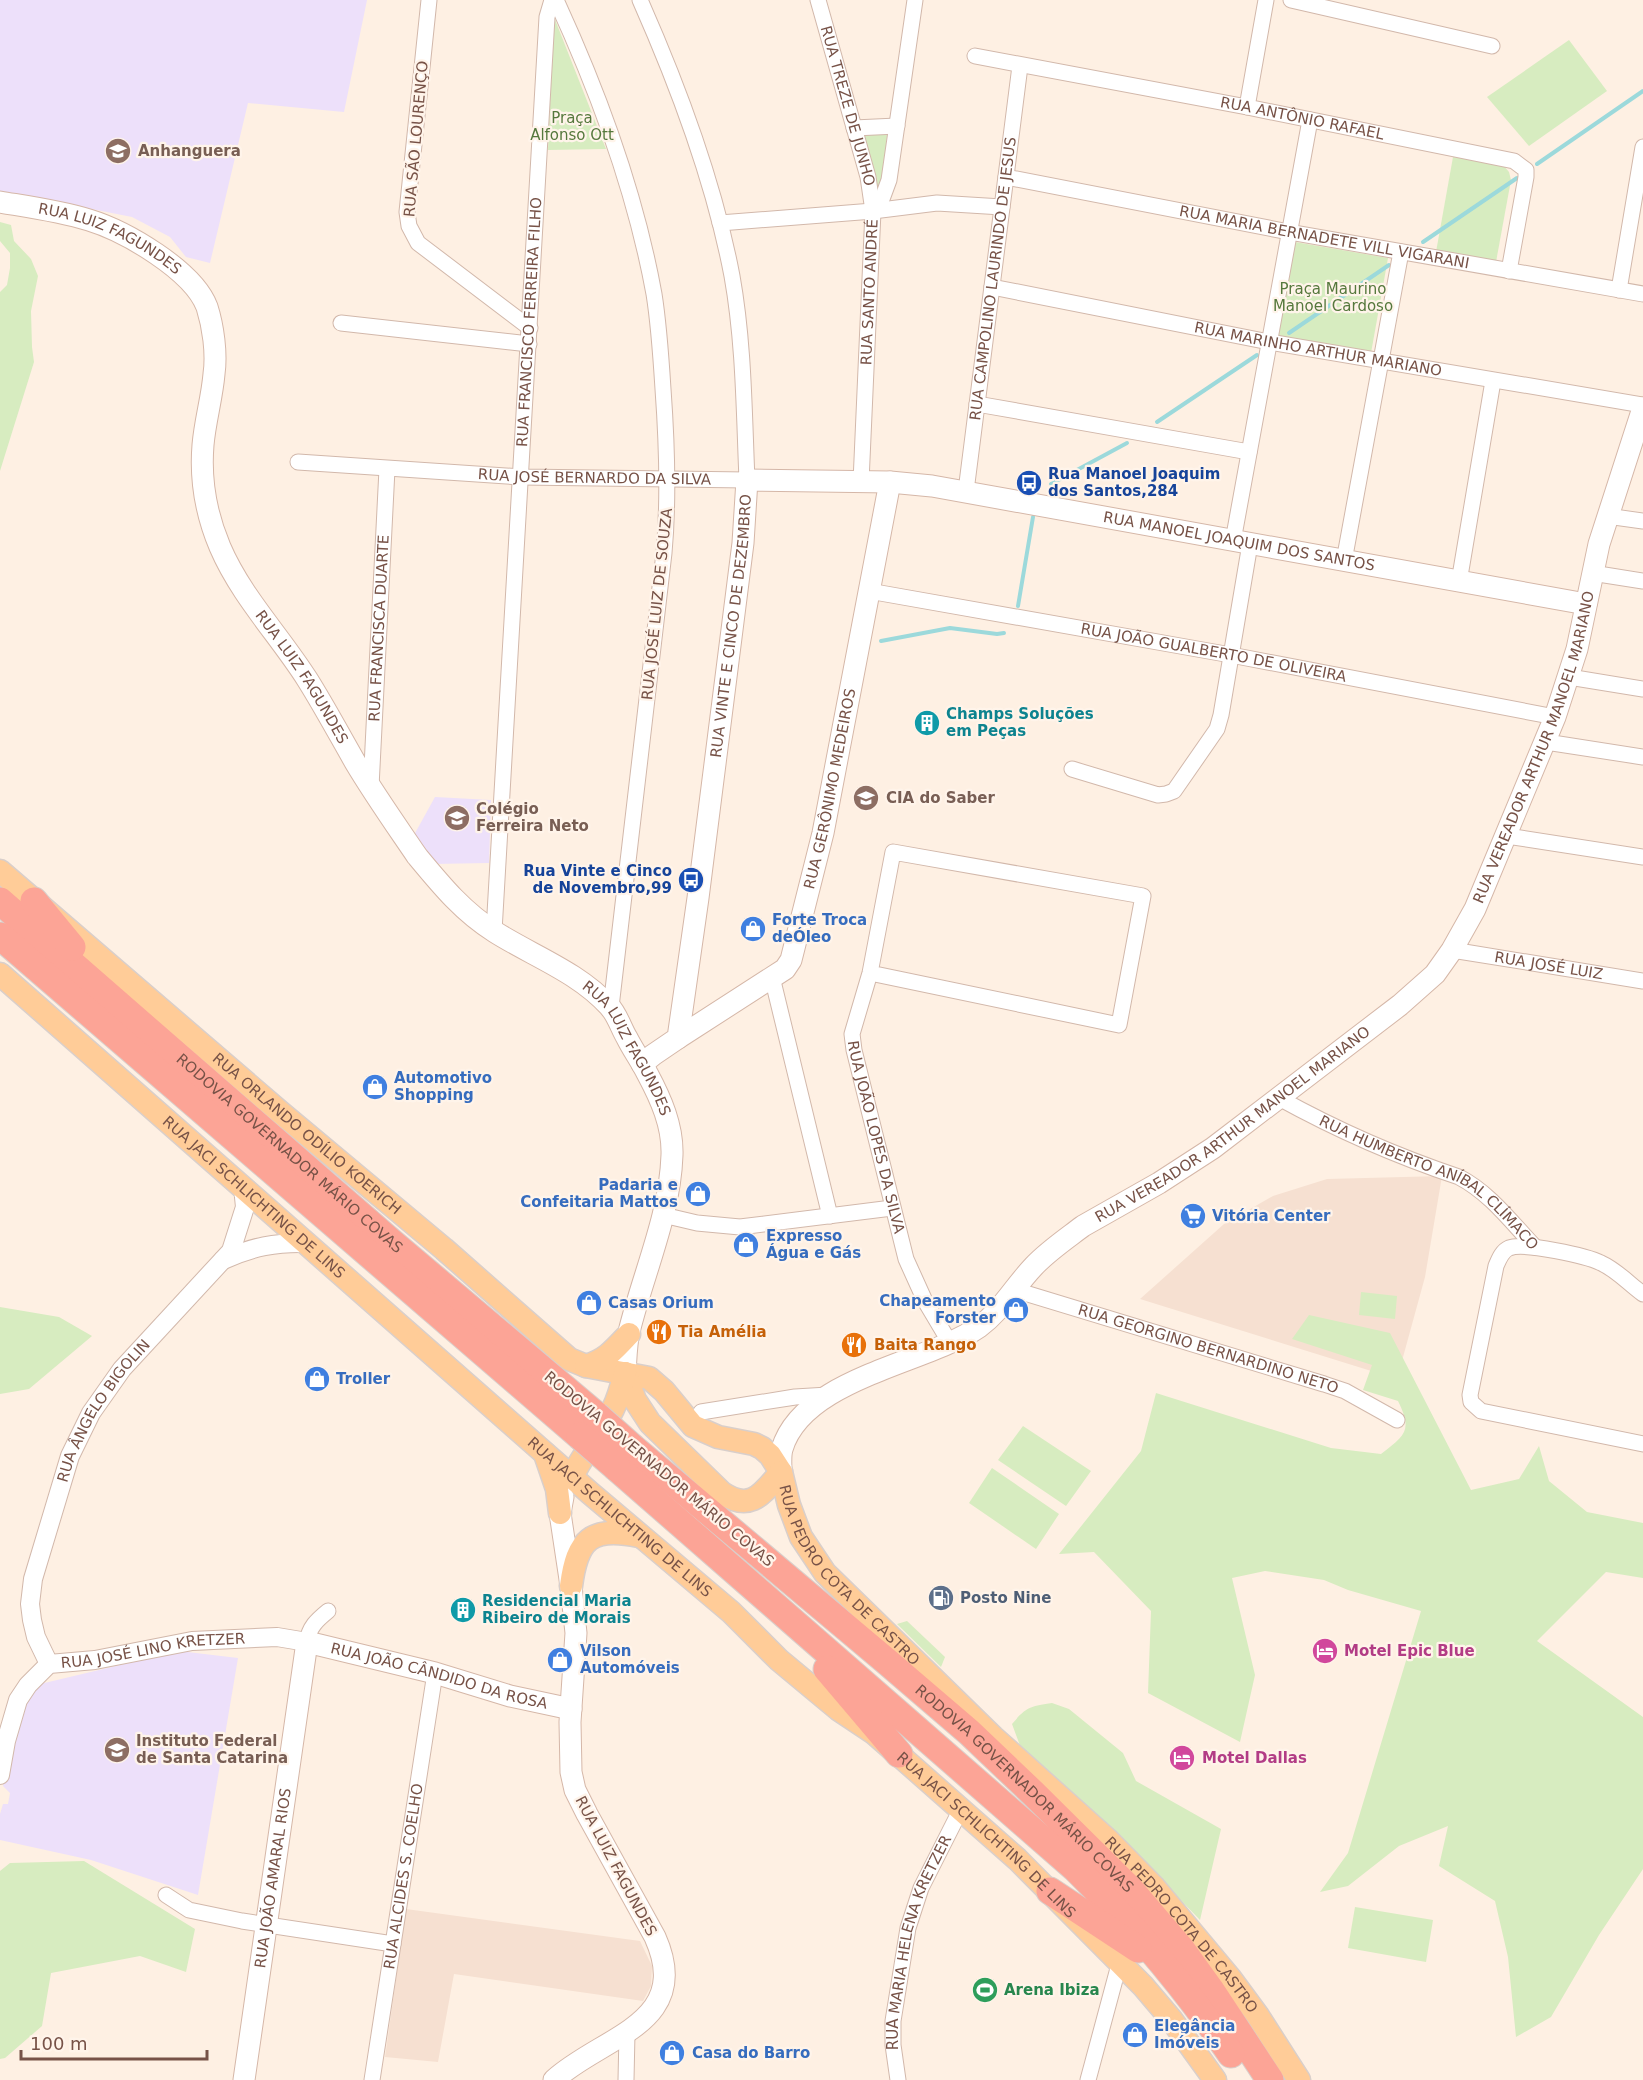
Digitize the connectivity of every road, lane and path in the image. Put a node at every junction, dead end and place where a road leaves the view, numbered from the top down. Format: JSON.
{"nodes":[{"id":1,"x":429,"y":0,"type":"edge"},
{"id":2,"x":554,"y":0,"type":"edge"},
{"id":3,"x":640,"y":0,"type":"edge"},
{"id":4,"x":818,"y":0,"type":"edge"},
{"id":5,"x":915,"y":0,"type":"edge"},
{"id":6,"x":1266,"y":0,"type":"edge"},
{"id":7,"x":1291,"y":0,"type":"edge"},
{"id":8,"x":1492,"y":46,"type":"dead end"},
{"id":9,"x":975,"y":56,"type":"dead end"},
{"id":10,"x":1020,"y":66,"type":"junction"},
{"id":11,"x":1247,"y":107,"type":"junction"},
{"id":12,"x":1310,"y":120,"type":"junction"},
{"id":13,"x":897,"y":126,"type":"junction"},
{"id":14,"x":854,"y":128,"type":"junction"},
{"id":15,"x":1643,"y":147,"type":"edge"},
{"id":16,"x":1006,"y":177,"type":"junction"},
{"id":17,"x":0,"y":202,"type":"edge"},
{"id":18,"x":1002,"y":207,"type":"junction"},
{"id":19,"x":873,"y":210,"type":"junction"},
{"id":20,"x":720,"y":223,"type":"junction"},
{"id":21,"x":1289,"y":232,"type":"junction"},
{"id":22,"x":1401,"y":252,"type":"junction"},
{"id":23,"x":1509,"y":271,"type":"junction"},
{"id":24,"x":992,"y":287,"type":"junction"},
{"id":25,"x":1619,"y":290,"type":"junction"},
{"id":26,"x":1643,"y":294,"type":"edge"},
{"id":27,"x":341,"y":324,"type":"dead end"},
{"id":28,"x":530,"y":327,"type":"junction"},
{"id":29,"x":1269,"y":342,"type":"junction"},
{"id":30,"x":529,"y":344,"type":"junction"},
{"id":31,"x":1380,"y":362,"type":"junction"},
{"id":32,"x":1493,"y":381,"type":"junction"},
{"id":33,"x":977,"y":404,"type":"junction"},
{"id":34,"x":1643,"y":410,"type":"edge"},
{"id":35,"x":1249,"y":452,"type":"junction"},
{"id":36,"x":298,"y":462,"type":"dead end"},
{"id":37,"x":387,"y":469,"type":"junction"},
{"id":38,"x":521,"y":477,"type":"junction"},
{"id":39,"x":669,"y":480,"type":"junction"},
{"id":40,"x":747,"y":480,"type":"junction"},
{"id":41,"x":861,"y":482,"type":"junction"},
{"id":42,"x":890,"y":482,"type":"junction"},
{"id":43,"x":966,"y":491,"type":"junction"},
{"id":44,"x":1607,"y":516,"type":"junction"},
{"id":45,"x":1643,"y":521,"type":"edge"},
{"id":46,"x":1241,"y":543,"type":"junction"},
{"id":47,"x":1344,"y":561,"type":"junction"},
{"id":48,"x":1592,"y":573,"type":"junction"},
{"id":49,"x":1643,"y":581,"type":"edge"},
{"id":50,"x":1459,"y":582,"type":"junction"},
{"id":51,"x":869,"y":591,"type":"junction"},
{"id":52,"x":1586,"y":604,"type":"junction"},
{"id":53,"x":1231,"y":655,"type":"junction"},
{"id":54,"x":1569,"y":677,"type":"junction"},
{"id":55,"x":1643,"y":688,"type":"edge"},
{"id":56,"x":1555,"y":717,"type":"junction"},
{"id":57,"x":1546,"y":742,"type":"junction"},
{"id":58,"x":1643,"y":757,"type":"edge"},
{"id":59,"x":1072,"y":769,"type":"dead end"},
{"id":60,"x":371,"y":787,"type":"junction"},
{"id":61,"x":1507,"y":836,"type":"junction"},
{"id":62,"x":1643,"y":857,"type":"edge"},
{"id":63,"x":0,"y":871,"type":"edge"},
{"id":64,"x":0,"y":901,"type":"edge"},
{"id":65,"x":34,"y":901,"type":"junction"},
{"id":66,"x":494,"y":931,"type":"junction"},
{"id":67,"x":0,"y":936,"type":"edge"},
{"id":68,"x":1452,"y":950,"type":"junction"},
{"id":69,"x":870,"y":973,"type":"junction"},
{"id":70,"x":0,"y":974,"type":"edge"},
{"id":71,"x":772,"y":977,"type":"junction"},
{"id":72,"x":1643,"y":981,"type":"edge"},
{"id":73,"x":116,"y":1002,"type":"junction"},
{"id":74,"x":611,"y":1007,"type":"junction"},
{"id":75,"x":678,"y":1038,"type":"junction"},
{"id":76,"x":642,"y":1064,"type":"junction"},
{"id":77,"x":1279,"y":1098,"type":"junction"},
{"id":78,"x":243,"y":1187,"type":"junction"},
{"id":79,"x":892,"y":1208,"type":"junction"},
{"id":80,"x":663,"y":1215,"type":"junction"},
{"id":81,"x":831,"y":1216,"type":"junction"},
{"id":82,"x":307,"y":1243,"type":"junction"},
{"id":83,"x":1535,"y":1247,"type":"junction"},
{"id":84,"x":222,"y":1261,"type":"junction"},
{"id":85,"x":1015,"y":1290,"type":"junction"},
{"id":86,"x":1643,"y":1294,"type":"edge"},
{"id":87,"x":629,"y":1334,"type":"junction"},
{"id":88,"x":950,"y":1343,"type":"junction"},
{"id":89,"x":586,"y":1366,"type":"junction"},
{"id":90,"x":625,"y":1373,"type":"junction"},
{"id":91,"x":828,"y":1395,"type":"junction"},
{"id":92,"x":701,"y":1412,"type":"dead end"},
{"id":93,"x":1397,"y":1420,"type":"dead end"},
{"id":94,"x":650,"y":1423,"type":"junction"},
{"id":95,"x":588,"y":1426,"type":"junction"},
{"id":96,"x":1643,"y":1444,"type":"edge"},
{"id":97,"x":544,"y":1453,"type":"junction"},
{"id":98,"x":625,"y":1458,"type":"junction"},
{"id":99,"x":781,"y":1472,"type":"junction"},
{"id":100,"x":572,"y":1477,"type":"junction"},
{"id":101,"x":561,"y":1513,"type":"junction"},
{"id":102,"x":639,"y":1536,"type":"junction"},
{"id":103,"x":571,"y":1586,"type":"junction"},
{"id":104,"x":775,"y":1605,"type":"junction"},
{"id":105,"x":328,"y":1611,"type":"dead end"},
{"id":106,"x":307,"y":1642,"type":"junction"},
{"id":107,"x":49,"y":1664,"type":"junction"},
{"id":108,"x":435,"y":1673,"type":"junction"},
{"id":109,"x":571,"y":1709,"type":"junction"},
{"id":110,"x":969,"y":1732,"type":"junction"},
{"id":111,"x":899,"y":1754,"type":"junction"},
{"id":112,"x":0,"y":1775,"type":"edge"},
{"id":113,"x":961,"y":1809,"type":"junction"},
{"id":114,"x":1108,"y":1840,"type":"junction"},
{"id":115,"x":1050,"y":1891,"type":"junction"},
{"id":116,"x":165,"y":1895,"type":"dead end"},
{"id":117,"x":267,"y":1925,"type":"junction"},
{"id":118,"x":393,"y":1944,"type":"junction"},
{"id":119,"x":1119,"y":1961,"type":"junction"},
{"id":120,"x":1167,"y":1968,"type":"junction"},
{"id":121,"x":627,"y":2033,"type":"junction"},
{"id":122,"x":1214,"y":2079,"type":"edge"},
{"id":123,"x":244,"y":2080,"type":"edge"},
{"id":124,"x":372,"y":2080,"type":"edge"},
{"id":125,"x":554,"y":2080,"type":"edge"},
{"id":126,"x":626,"y":2080,"type":"edge"},
{"id":127,"x":898,"y":2080,"type":"edge"},
{"id":128,"x":1088,"y":2080,"type":"edge"},
{"id":129,"x":1248,"y":2080,"type":"edge"},
{"id":130,"x":1270,"y":2080,"type":"edge"},
{"id":131,"x":1299,"y":2080,"type":"edge"}],
"edges":[{"from":1,"to":28,"type":"street","name":"RUA SÃO LOURENÇO"},
{"from":2,"to":28,"type":"street","name":"RUA FRANCISCO FERREIRA FILHO"},
{"from":2,"to":39,"type":"street","name":"RUA JOSÉ LUIZ DE SOUZA"},
{"from":3,"to":20,"type":"street","name":"RUA VINTE E CINCO DE DEZEMBRO"},
{"from":4,"to":14,"type":"street","name":"RUA TREZE DE JUNHO"},
{"from":5,"to":13,"type":"street","name":"RUA SANTO ANDRÉ"},
{"from":6,"to":11,"type":"street"},
{"from":7,"to":8,"type":"street"},
{"from":9,"to":10,"type":"street","name":"RUA ANTÔNIO RAFAEL"},
{"from":10,"to":11,"type":"street","name":"RUA ANTÔNIO RAFAEL"},
{"from":10,"to":16,"type":"street","name":"RUA CAMPOLINO LAURINDO DE JESUS"},
{"from":11,"to":12,"type":"street","name":"RUA ANTÔNIO RAFAEL"},
{"from":12,"to":21,"type":"street"},
{"from":12,"to":23,"type":"street","name":"RUA ANTÔNIO RAFAEL"},
{"from":13,"to":14,"type":"street"},
{"from":13,"to":19,"type":"street","name":"RUA SANTO ANDRÉ"},
{"from":14,"to":19,"type":"street","name":"RUA TREZE DE JUNHO"},
{"from":15,"to":25,"type":"street"},
{"from":16,"to":18,"type":"street","name":"RUA CAMPOLINO LAURINDO DE JESUS"},
{"from":16,"to":21,"type":"street","name":"RUA MARIA BERNADETE VILL VIGARANI"},
{"from":17,"to":60,"type":"main road","name":"RUA LUIZ FAGUNDES"},
{"from":18,"to":19,"type":"street"},
{"from":18,"to":24,"type":"street","name":"RUA CAMPOLINO LAURINDO DE JESUS"},
{"from":19,"to":20,"type":"street"},
{"from":19,"to":41,"type":"street","name":"RUA SANTO ANDRÉ"},
{"from":20,"to":40,"type":"street","name":"RUA VINTE E CINCO DE DEZEMBRO"},
{"from":21,"to":22,"type":"street","name":"RUA MARIA BERNADETE VILL VIGARANI"},
{"from":21,"to":29,"type":"street"},
{"from":22,"to":23,"type":"street","name":"RUA MARIA BERNADETE VILL VIGARANI"},
{"from":22,"to":31,"type":"street"},
{"from":23,"to":25,"type":"street","name":"RUA MARIA BERNADETE VILL VIGARANI"},
{"from":24,"to":29,"type":"street","name":"RUA MARINHO ARTHUR MARIANO"},
{"from":24,"to":33,"type":"street","name":"RUA CAMPOLINO LAURINDO DE JESUS"},
{"from":25,"to":26,"type":"street","name":"RUA MARIA BERNADETE VILL VIGARANI"},
{"from":27,"to":30,"type":"street"},
{"from":28,"to":30,"type":"street","name":"RUA FRANCISCO FERREIRA FILHO"},
{"from":29,"to":31,"type":"street","name":"RUA MARINHO ARTHUR MARIANO"},
{"from":29,"to":35,"type":"street"},
{"from":30,"to":38,"type":"street","name":"RUA FRANCISCO FERREIRA FILHO"},
{"from":31,"to":32,"type":"street","name":"RUA MARINHO ARTHUR MARIANO"},
{"from":31,"to":47,"type":"street"},
{"from":32,"to":34,"type":"street","name":"RUA MARINHO ARTHUR MARIANO"},
{"from":32,"to":50,"type":"street"},
{"from":33,"to":35,"type":"street"},
{"from":33,"to":43,"type":"street","name":"RUA CAMPOLINO LAURINDO DE JESUS"},
{"from":34,"to":44,"type":"main road","name":"RUA VEREADOR ARTHUR MANOEL MARIANO"},
{"from":35,"to":46,"type":"street"},
{"from":36,"to":37,"type":"street","name":"RUA JOSÉ BERNARDO DA SILVA"},
{"from":37,"to":38,"type":"street","name":"RUA JOSÉ BERNARDO DA SILVA"},
{"from":37,"to":60,"type":"street","name":"RUA FRANCISCA DUARTE"},
{"from":38,"to":39,"type":"street","name":"RUA JOSÉ BERNARDO DA SILVA"},
{"from":38,"to":66,"type":"street","name":"RUA FRANCISCO FERREIRA FILHO"},
{"from":39,"to":40,"type":"street","name":"RUA JOSÉ BERNARDO DA SILVA"},
{"from":39,"to":74,"type":"street","name":"RUA JOSÉ LUIZ DE SOUZA"},
{"from":40,"to":41,"type":"main road","name":"RUA JOSÉ BERNARDO DA SILVA"},
{"from":40,"to":75,"type":"main road","name":"RUA VINTE E CINCO DE DEZEMBRO"},
{"from":41,"to":42,"type":"main road","name":"RUA JOSÉ BERNARDO DA SILVA"},
{"from":42,"to":43,"type":"main road","name":"RUA MANOEL JOAQUIM DOS SANTOS"},
{"from":42,"to":51,"type":"main road","name":"RUA GERÔNIMO MEDEIROS"},
{"from":43,"to":46,"type":"main road","name":"RUA MANOEL JOAQUIM DOS SANTOS"},
{"from":44,"to":45,"type":"street"},
{"from":44,"to":48,"type":"main road","name":"RUA VEREADOR ARTHUR MANOEL MARIANO"},
{"from":46,"to":47,"type":"main road","name":"RUA MANOEL JOAQUIM DOS SANTOS"},
{"from":46,"to":53,"type":"street"},
{"from":47,"to":50,"type":"main road","name":"RUA MANOEL JOAQUIM DOS SANTOS"},
{"from":48,"to":49,"type":"street"},
{"from":48,"to":52,"type":"main road","name":"RUA VEREADOR ARTHUR MANOEL MARIANO"},
{"from":50,"to":52,"type":"main road","name":"RUA MANOEL JOAQUIM DOS SANTOS"},
{"from":51,"to":53,"type":"street","name":"RUA JOÃO GUALBERTO DE OLIVEIRA"},
{"from":51,"to":71,"type":"main road","name":"RUA GERÔNIMO MEDEIROS"},
{"from":52,"to":54,"type":"main road","name":"RUA VEREADOR ARTHUR MANOEL MARIANO"},
{"from":53,"to":56,"type":"street","name":"RUA JOÃO GUALBERTO DE OLIVEIRA"},
{"from":53,"to":59,"type":"street"},
{"from":54,"to":55,"type":"street"},
{"from":54,"to":56,"type":"main road","name":"RUA VEREADOR ARTHUR MANOEL MARIANO"},
{"from":56,"to":57,"type":"main road","name":"RUA VEREADOR ARTHUR MANOEL MARIANO"},
{"from":57,"to":58,"type":"street"},
{"from":57,"to":61,"type":"main road","name":"RUA VEREADOR ARTHUR MANOEL MARIANO"},
{"from":60,"to":66,"type":"main road","name":"RUA LUIZ FAGUNDES"},
{"from":61,"to":62,"type":"street"},
{"from":61,"to":68,"type":"main road","name":"RUA VEREADOR ARTHUR MANOEL MARIANO"},
{"from":63,"to":65,"type":"main road","name":"RUA ORLANDO ODÍLIO KOERICH"},
{"from":64,"to":73,"type":"highway","name":"RODOVIA GOVERNADOR MÁRIO COVAS"},
{"from":65,"to":73,"type":"highway"},
{"from":65,"to":89,"type":"main road","name":"RUA ORLANDO ODÍLIO KOERICH"},
{"from":66,"to":74,"type":"main road","name":"RUA LUIZ FAGUNDES"},
{"from":67,"to":95,"type":"highway","name":"RODOVIA GOVERNADOR MÁRIO COVAS"},
{"from":68,"to":72,"type":"street","name":"RUA JOSÉ LUIZ"},
{"from":68,"to":77,"type":"main road","name":"RUA VEREADOR ARTHUR MANOEL MARIANO"},
{"from":69,"to":69,"type":"street","name":"RUA JOÃO LOPES DA SILVA"},
{"from":69,"to":79,"type":"street","name":"RUA JOÃO LOPES DA SILVA"},
{"from":70,"to":78,"type":"main road","name":"RUA JACI SCHLICHTING DE LINS"},
{"from":71,"to":75,"type":"main road","name":"RUA GERÔNIMO MEDEIROS"},
{"from":71,"to":81,"type":"street"},
{"from":73,"to":95,"type":"highway","name":"RODOVIA GOVERNADOR MÁRIO COVAS"},
{"from":74,"to":76,"type":"main road","name":"RUA LUIZ FAGUNDES"},
{"from":75,"to":76,"type":"main road"},
{"from":76,"to":80,"type":"main road","name":"RUA LUIZ FAGUNDES"},
{"from":77,"to":83,"type":"street","name":"RUA HUMBERTO ANÍBAL CLÍMACO"},
{"from":77,"to":85,"type":"main road","name":"RUA VEREADOR ARTHUR MANOEL MARIANO"},
{"from":78,"to":82,"type":"main road","name":"RUA JACI SCHLICHTING DE LINS"},
{"from":78,"to":84,"type":"street","name":"RUA ÂNGELO BIGOLIN"},
{"from":79,"to":81,"type":"street"},
{"from":79,"to":88,"type":"street","name":"RUA JOÃO LOPES DA SILVA"},
{"from":80,"to":81,"type":"street"},
{"from":80,"to":87,"type":"main road","name":"RUA LUIZ FAGUNDES"},
{"from":82,"to":84,"type":"street"},
{"from":82,"to":97,"type":"main road","name":"RUA JACI SCHLICHTING DE LINS"},
{"from":83,"to":86,"type":"street","name":"RUA HUMBERTO ANÍBAL CLÍMACO"},
{"from":83,"to":96,"type":"street"},
{"from":84,"to":107,"type":"street","name":"RUA ÂNGELO BIGOLIN"},
{"from":85,"to":88,"type":"main road","name":"RUA VEREADOR ARTHUR MANOEL MARIANO"},
{"from":85,"to":93,"type":"street","name":"RUA GEORGINO BERNARDINO NETO"},
{"from":87,"to":89,"type":"main road"},
{"from":87,"to":90,"type":"main road","name":"RUA LUIZ FAGUNDES"},
{"from":88,"to":91,"type":"main road","name":"RUA VEREADOR ARTHUR MANOEL MARIANO"},
{"from":89,"to":90,"type":"main road","name":"RUA ORLANDO ODÍLIO KOERICH"},
{"from":90,"to":94,"type":"main road"},
{"from":90,"to":99,"type":"main road","name":"RUA PEDRO COTA DE CASTRO"},
{"from":90,"to":100,"type":"main road","name":"RUA LUIZ FAGUNDES"},
{"from":91,"to":92,"type":"street"},
{"from":91,"to":99,"type":"main road","name":"RUA VEREADOR ARTHUR MANOEL MARIANO"},
{"from":94,"to":99,"type":"main road"},
{"from":94,"to":100,"type":"main road"},
{"from":95,"to":98,"type":"highway","name":"RODOVIA GOVERNADOR MÁRIO COVAS","bridge":true},
{"from":97,"to":100,"type":"main road","name":"RUA JACI SCHLICHTING DE LINS"},
{"from":97,"to":101,"type":"main road"},
{"from":98,"to":104,"type":"highway","name":"RODOVIA GOVERNADOR MÁRIO COVAS"},
{"from":98,"to":110,"type":"highway","name":"RODOVIA GOVERNADOR MÁRIO COVAS"},
{"from":99,"to":114,"type":"main road","name":"RUA PEDRO COTA DE CASTRO"},
{"from":100,"to":101,"type":"main road","name":"RUA LUIZ FAGUNDES"},
{"from":100,"to":102,"type":"main road","name":"RUA JACI SCHLICHTING DE LINS"},
{"from":101,"to":103,"type":"main road","name":"RUA LUIZ FAGUNDES"},
{"from":102,"to":103,"type":"main road"},
{"from":102,"to":111,"type":"main road","name":"RUA JACI SCHLICHTING DE LINS"},
{"from":103,"to":109,"type":"main road","name":"RUA LUIZ FAGUNDES"},
{"from":104,"to":111,"type":"highway"},
{"from":104,"to":120,"type":"highway","name":"RODOVIA GOVERNADOR MÁRIO COVAS"},
{"from":105,"to":106,"type":"street"},
{"from":106,"to":107,"type":"street","name":"RUA JOSÉ LINO KRETZER"},
{"from":106,"to":108,"type":"main road","name":"RUA JOÃO CÂNDIDO DA ROSA"},
{"from":106,"to":117,"type":"main road","name":"RUA JOÃO AMARAL RIOS"},
{"from":107,"to":112,"type":"street","name":"RUA JOSÉ LINO KRETZER"},
{"from":108,"to":109,"type":"main road","name":"RUA JOÃO CÂNDIDO DA ROSA"},
{"from":108,"to":118,"type":"street","name":"RUA ALCIDES S. COELHO"},
{"from":109,"to":121,"type":"main road","name":"RUA LUIZ FAGUNDES"},
{"from":110,"to":114,"type":"highway"},
{"from":110,"to":130,"type":"highway","name":"RODOVIA GOVERNADOR MÁRIO COVAS"},
{"from":111,"to":113,"type":"main road","name":"RUA JACI SCHLICHTING DE LINS"},
{"from":113,"to":115,"type":"main road","name":"RUA JACI SCHLICHTING DE LINS"},
{"from":113,"to":127,"type":"street","name":"RUA MARIA HELENA KRETZER"},
{"from":114,"to":131,"type":"main road","name":"RUA PEDRO COTA DE CASTRO"},
{"from":115,"to":119,"type":"main road","name":"RUA JACI SCHLICHTING DE LINS"},
{"from":115,"to":120,"type":"highway"},
{"from":116,"to":117,"type":"street"},
{"from":117,"to":118,"type":"street"},
{"from":117,"to":123,"type":"main road","name":"RUA JOÃO AMARAL RIOS"},
{"from":118,"to":124,"type":"street","name":"RUA ALCIDES S. COELHO"},
{"from":119,"to":122,"type":"main road","name":"RUA JACI SCHLICHTING DE LINS"},
{"from":119,"to":128,"type":"street"},
{"from":120,"to":129,"type":"highway","name":"RODOVIA GOVERNADOR MÁRIO COVAS"},
{"from":121,"to":125,"type":"main road","name":"RUA LUIZ FAGUNDES"},
{"from":121,"to":126,"type":"street"}]}
